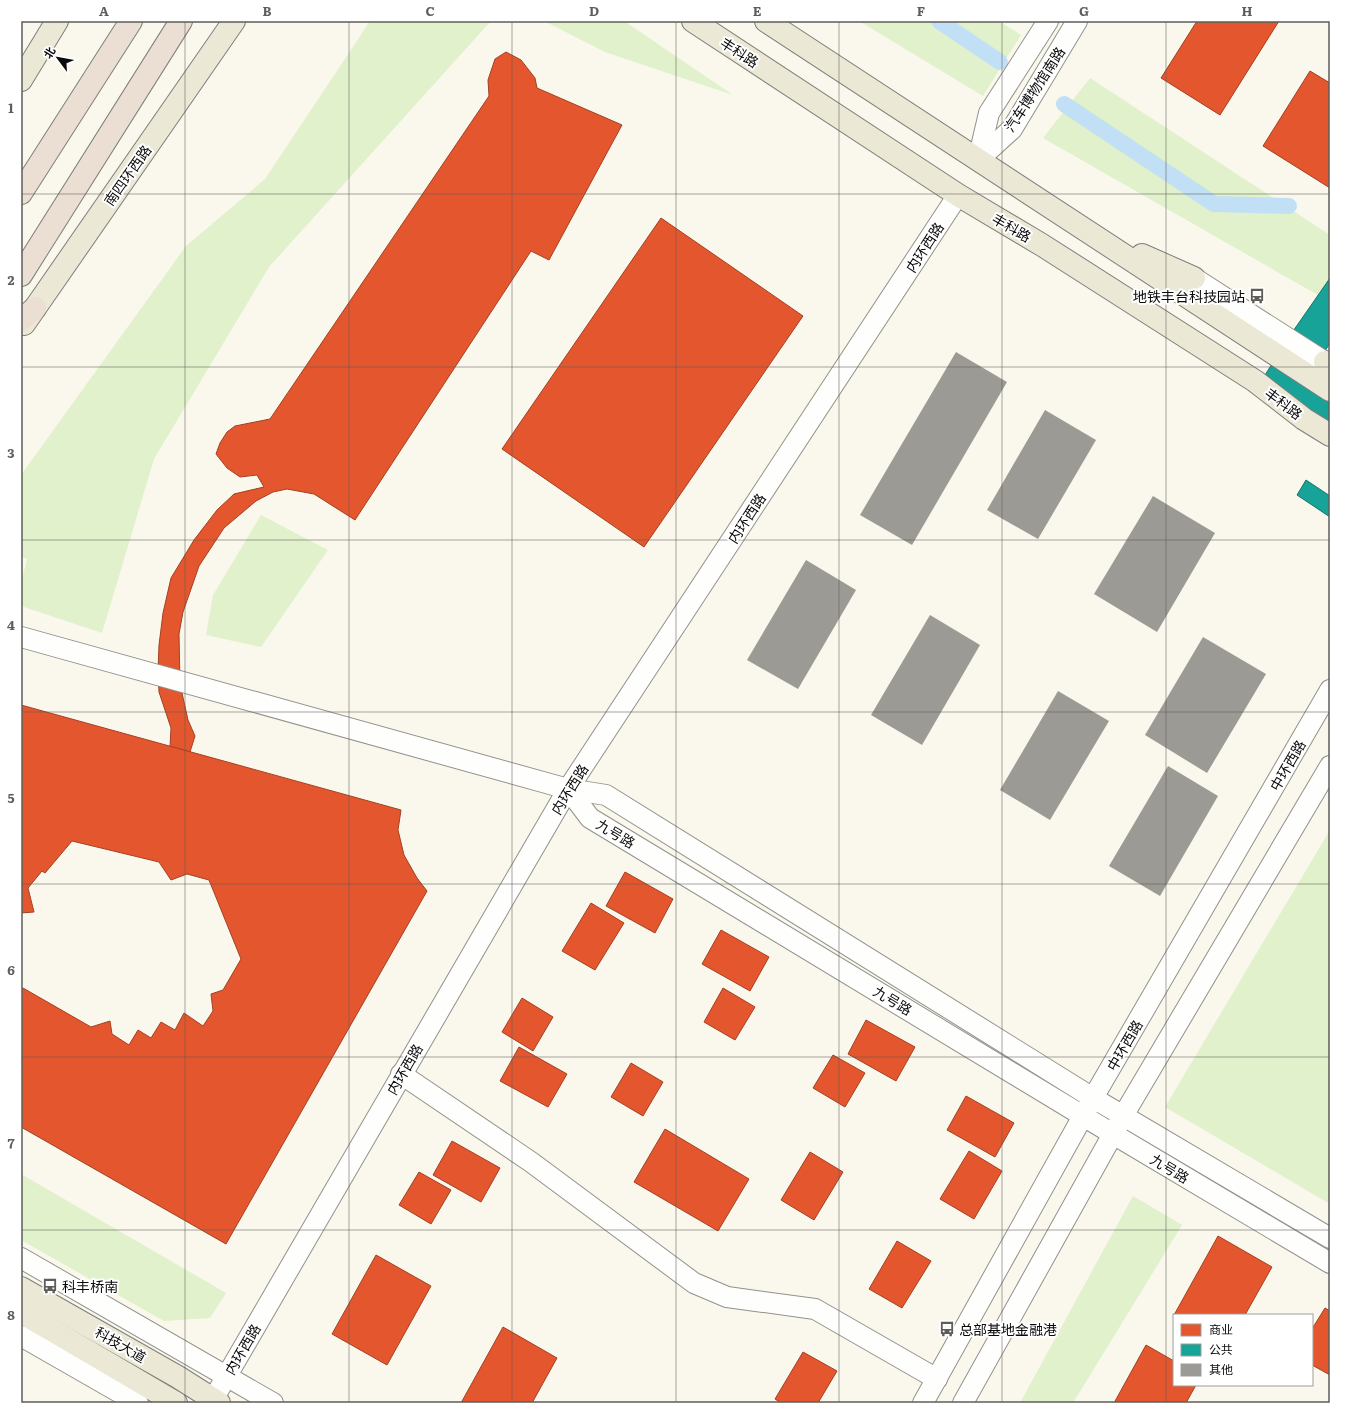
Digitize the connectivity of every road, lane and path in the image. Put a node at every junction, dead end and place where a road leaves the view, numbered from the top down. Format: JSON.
{"nodes":[{"id":1,"x":57,"y":21,"type":"edge"},
{"id":2,"x":131,"y":21,"type":"edge"},
{"id":3,"x":181,"y":21,"type":"edge"},
{"id":4,"x":234,"y":21,"type":"edge"},
{"id":5,"x":693,"y":21,"type":"edge"},
{"id":6,"x":766,"y":21,"type":"edge"},
{"id":7,"x":1048,"y":21,"type":"edge"},
{"id":8,"x":1077,"y":21,"type":"edge"},
{"id":9,"x":21,"y":80,"type":"edge"},
{"id":10,"x":978,"y":160,"type":"junction"},
{"id":11,"x":21,"y":193,"type":"edge"},
{"id":12,"x":958,"y":195,"type":"junction"},
{"id":13,"x":1113,"y":249,"type":"junction"},
{"id":14,"x":21,"y":275,"type":"edge"},
{"id":15,"x":1194,"y":278,"type":"joint"},
{"id":16,"x":28,"y":314,"type":"edge"},
{"id":17,"x":21,"y":328,"type":"edge"},
{"id":18,"x":1327,"y":365,"type":"edge"},
{"id":19,"x":1330,"y":390,"type":"edge"},
{"id":20,"x":1330,"y":435,"type":"edge"},
{"id":21,"x":21,"y":637,"type":"edge"},
{"id":22,"x":1330,"y":690,"type":"edge"},
{"id":23,"x":1330,"y":766,"type":"edge"},
{"id":24,"x":568,"y":789,"type":"junction"},
{"id":25,"x":401,"y":1074,"type":"junction"},
{"id":26,"x":1093,"y":1098,"type":"junction"},
{"id":27,"x":1084,"y":1115,"type":"junction"},
{"id":28,"x":1123,"y":1116,"type":"junction"},
{"id":29,"x":1113,"y":1134,"type":"junction"},
{"id":30,"x":1330,"y":1238,"type":"edge"},
{"id":31,"x":21,"y":1258,"type":"edge"},
{"id":32,"x":1330,"y":1263,"type":"edge"},
{"id":33,"x":21,"y":1288,"type":"edge"},
{"id":34,"x":21,"y":1312,"type":"edge"},
{"id":35,"x":21,"y":1336,"type":"edge"},
{"id":36,"x":226,"y":1376,"type":"junction"},
{"id":37,"x":937,"y":1379,"type":"junction"},
{"id":38,"x":214,"y":1402,"type":"edge"},
{"id":39,"x":138,"y":1403,"type":"edge"},
{"id":40,"x":176,"y":1403,"type":"edge"},
{"id":41,"x":273,"y":1403,"type":"edge"},
{"id":42,"x":923,"y":1403,"type":"edge"},
{"id":43,"x":963,"y":1403,"type":"edge"}],
"edges":[{"from":1,"to":9,"type":"main road"},
{"from":2,"to":11,"type":"highway"},
{"from":3,"to":14,"type":"highway"},
{"from":4,"to":16,"type":"main road","name":"南四环西路"},
{"from":5,"to":12,"type":"main road","name":"丰科路"},
{"from":6,"to":10,"type":"main road"},
{"from":7,"to":10,"type":"street","name":"汽车博物馆南路"},
{"from":8,"to":10,"type":"street","name":"汽车博物馆南路"},
{"from":10,"to":13,"type":"main road"},
{"from":12,"to":20,"type":"main road","name":"丰科路"},
{"from":12,"to":24,"type":"street","name":"内环西路"},
{"from":13,"to":15,"type":"main road"},
{"from":13,"to":19,"type":"main road"},
{"from":15,"to":18,"type":"street"},
{"from":16,"to":17,"type":"main road","name":"南四环西路"},
{"from":21,"to":24,"type":"street"},
{"from":22,"to":26,"type":"street","name":"中环西路"},
{"from":23,"to":28,"type":"street"},
{"from":24,"to":25,"type":"street","name":"内环西路"},
{"from":24,"to":26,"type":"street","name":"九号路"},
{"from":24,"to":27,"type":"street","name":"九号路"},
{"from":25,"to":36,"type":"street","name":"内环西路"},
{"from":25,"to":37,"type":"street"},
{"from":26,"to":27,"type":"street","name":"中环西路"},
{"from":26,"to":28,"type":"street","name":"九号路"},
{"from":27,"to":29,"type":"street","name":"九号路"},
{"from":27,"to":37,"type":"street","name":"中环西路"},
{"from":28,"to":29,"type":"street"},
{"from":28,"to":30,"type":"street","name":"九号路"},
{"from":29,"to":32,"type":"street","name":"九号路"},
{"from":29,"to":43,"type":"street"},
{"from":31,"to":36,"type":"street"},
{"from":33,"to":38,"type":"main road","name":"科技大道"},
{"from":34,"to":40,"type":"main road","name":"科技大道"},
{"from":35,"to":39,"type":"street"},
{"from":36,"to":38,"type":"street","name":"内环西路"},
{"from":36,"to":41,"type":"street"},
{"from":37,"to":42,"type":"street","name":"中环西路"}]}
